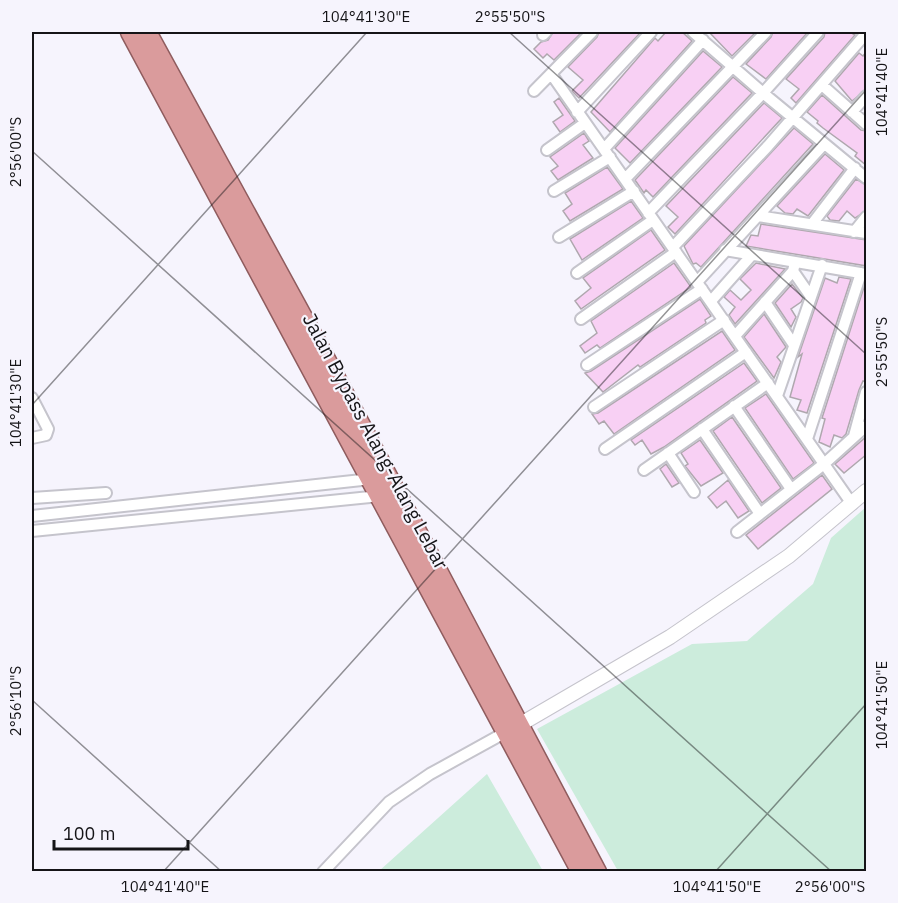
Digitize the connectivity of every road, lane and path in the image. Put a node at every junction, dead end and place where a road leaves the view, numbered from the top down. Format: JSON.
{"nodes":[{"id":1,"x":130,"y":32,"type":"edge"},
{"id":2,"x":147,"y":32,"type":"edge"},
{"id":3,"x":592,"y":32,"type":"edge"},
{"id":4,"x":651,"y":32,"type":"edge"},
{"id":5,"x":693,"y":32,"type":"edge"},
{"id":6,"x":818,"y":32,"type":"edge"},
{"id":7,"x":760,"y":33,"type":"edge"},
{"id":8,"x":863,"y":37,"type":"dead end"},
{"id":9,"x":703,"y":40,"type":"junction"},
{"id":10,"x":732,"y":66,"type":"junction"},
{"id":11,"x":552,"y":75,"type":"junction"},
{"id":12,"x":822,"y":85,"type":"junction"},
{"id":13,"x":534,"y":91,"type":"dead end"},
{"id":14,"x":763,"y":93,"type":"junction"},
{"id":15,"x":867,"y":96,"type":"edge"},
{"id":16,"x":577,"y":112,"type":"junction"},
{"id":17,"x":852,"y":112,"type":"junction"},
{"id":18,"x":793,"y":118,"type":"junction"},
{"id":19,"x":585,"y":123,"type":"junction"},
{"id":20,"x":867,"y":123,"type":"edge"},
{"id":21,"x":824,"y":144,"type":"junction"},
{"id":22,"x":547,"y":150,"type":"dead end"},
{"id":23,"x":607,"y":153,"type":"junction"},
{"id":24,"x":855,"y":168,"type":"junction"},
{"id":25,"x":867,"y":178,"type":"edge"},
{"id":26,"x":625,"y":179,"type":"junction"},
{"id":27,"x":554,"y":191,"type":"dead end"},
{"id":28,"x":634,"y":191,"type":"junction"},
{"id":29,"x":651,"y":216,"type":"junction"},
{"id":30,"x":758,"y":216,"type":"junction"},
{"id":31,"x":867,"y":217,"type":"edge"},
{"id":32,"x":812,"y":224,"type":"junction"},
{"id":33,"x":854,"y":232,"type":"junction"},
{"id":34,"x":867,"y":233,"type":"edge"},
{"id":35,"x":560,"y":237,"type":"dead end"},
{"id":36,"x":674,"y":250,"type":"junction"},
{"id":37,"x":725,"y":250,"type":"junction"},
{"id":38,"x":751,"y":256,"type":"junction"},
{"id":39,"x":822,"y":265,"type":"junction"},
{"id":40,"x":794,"y":267,"type":"junction"},
{"id":41,"x":577,"y":273,"type":"dead end"},
{"id":42,"x":864,"y":273,"type":"edge"},
{"id":43,"x":700,"y":285,"type":"junction"},
{"id":44,"x":811,"y":297,"type":"junction"},
{"id":45,"x":711,"y":302,"type":"junction"},
{"id":46,"x":765,"y":302,"type":"junction"},
{"id":47,"x":581,"y":319,"type":"dead end"},
{"id":48,"x":724,"y":320,"type":"junction"},
{"id":49,"x":735,"y":336,"type":"junction"},
{"id":50,"x":794,"y":345,"type":"junction"},
{"id":51,"x":746,"y":352,"type":"junction"},
{"id":52,"x":587,"y":365,"type":"dead end"},
{"id":53,"x":768,"y":383,"type":"junction"},
{"id":54,"x":867,"y":393,"type":"edge"},
{"id":55,"x":777,"y":396,"type":"junction"},
{"id":56,"x":32,"y":398,"type":"edge"},
{"id":57,"x":734,"y":406,"type":"junction"},
{"id":58,"x":594,"y":407,"type":"dead end"},
{"id":59,"x":867,"y":426,"type":"edge"},
{"id":60,"x":702,"y":429,"type":"junction"},
{"id":61,"x":854,"y":437,"type":"junction"},
{"id":62,"x":32,"y":438,"type":"edge"},
{"id":63,"x":807,"y":439,"type":"junction"},
{"id":64,"x":605,"y":449,"type":"dead end"},
{"id":65,"x":668,"y":453,"type":"junction"},
{"id":66,"x":824,"y":464,"type":"junction"},
{"id":67,"x":644,"y":470,"type":"dead end"},
{"id":68,"x":371,"y":479,"type":"junction"},
{"id":69,"x":791,"y":489,"type":"junction"},
{"id":70,"x":867,"y":491,"type":"edge"},
{"id":71,"x":106,"y":492,"type":"dead end"},
{"id":72,"x":694,"y":492,"type":"dead end"},
{"id":73,"x":47,"y":496,"type":"junction"},
{"id":74,"x":380,"y":496,"type":"junction"},
{"id":75,"x":32,"y":498,"type":"edge"},
{"id":76,"x":852,"y":504,"type":"junction"},
{"id":77,"x":49,"y":514,"type":"junction"},
{"id":78,"x":760,"y":514,"type":"junction"},
{"id":79,"x":32,"y":516,"type":"edge"},
{"id":80,"x":32,"y":531,"type":"edge"},
{"id":81,"x":737,"y":532,"type":"dead end"},
{"id":82,"x":517,"y":726,"type":"junction"},
{"id":83,"x":582,"y":863,"type":"edge"},
{"id":84,"x":323,"y":872,"type":"edge"},
{"id":85,"x":597,"y":872,"type":"edge"}],
"edges":[{"from":1,"to":68,"type":"highway","name":"Jalan Bypass Alang-Alang Lebar"},
{"from":2,"to":82,"type":"highway","name":"Jalan Bypass Alang-Alang Lebar"},
{"from":3,"to":11,"type":"street"},
{"from":4,"to":16,"type":"street"},
{"from":5,"to":9,"type":"street"},
{"from":6,"to":14,"type":"street"},
{"from":7,"to":10,"type":"street"},
{"from":8,"to":12,"type":"street"},
{"from":9,"to":10,"type":"street"},
{"from":9,"to":23,"type":"street"},
{"from":10,"to":14,"type":"street"},
{"from":10,"to":26,"type":"street"},
{"from":11,"to":13,"type":"street"},
{"from":11,"to":16,"type":"street"},
{"from":12,"to":17,"type":"street"},
{"from":12,"to":18,"type":"street"},
{"from":14,"to":18,"type":"street"},
{"from":14,"to":29,"type":"street"},
{"from":15,"to":17,"type":"street"},
{"from":16,"to":19,"type":"street"},
{"from":17,"to":20,"type":"street"},
{"from":18,"to":21,"type":"street"},
{"from":18,"to":36,"type":"street"},
{"from":19,"to":22,"type":"street"},
{"from":19,"to":23,"type":"street"},
{"from":21,"to":24,"type":"street"},
{"from":21,"to":30,"type":"street"},
{"from":23,"to":26,"type":"street"},
{"from":23,"to":27,"type":"street"},
{"from":24,"to":25,"type":"street"},
{"from":24,"to":32,"type":"street"},
{"from":26,"to":28,"type":"street"},
{"from":28,"to":29,"type":"street"},
{"from":28,"to":35,"type":"street"},
{"from":29,"to":36,"type":"street"},
{"from":29,"to":41,"type":"street"},
{"from":30,"to":32,"type":"street"},
{"from":30,"to":37,"type":"street"},
{"from":31,"to":33,"type":"street"},
{"from":32,"to":33,"type":"street"},
{"from":33,"to":34,"type":"street"},
{"from":36,"to":43,"type":"street"},
{"from":36,"to":47,"type":"street"},
{"from":37,"to":38,"type":"street"},
{"from":37,"to":43,"type":"street"},
{"from":38,"to":40,"type":"street"},
{"from":38,"to":45,"type":"street"},
{"from":39,"to":40,"type":"street"},
{"from":39,"to":42,"type":"street"},
{"from":39,"to":44,"type":"street"},
{"from":40,"to":44,"type":"street"},
{"from":40,"to":46,"type":"street"},
{"from":42,"to":63,"type":"street"},
{"from":43,"to":45,"type":"street"},
{"from":43,"to":52,"type":"street"},
{"from":44,"to":50,"type":"street"},
{"from":45,"to":48,"type":"street"},
{"from":46,"to":49,"type":"street"},
{"from":46,"to":50,"type":"street"},
{"from":48,"to":49,"type":"street"},
{"from":48,"to":58,"type":"street"},
{"from":49,"to":51,"type":"street"},
{"from":50,"to":55,"type":"street"},
{"from":51,"to":53,"type":"street"},
{"from":51,"to":64,"type":"street"},
{"from":53,"to":55,"type":"street"},
{"from":53,"to":57,"type":"street"},
{"from":54,"to":61,"type":"street"},
{"from":55,"to":63,"type":"street"},
{"from":56,"to":62,"type":"street"},
{"from":57,"to":60,"type":"street"},
{"from":57,"to":69,"type":"street"},
{"from":59,"to":61,"type":"street"},
{"from":60,"to":65,"type":"street"},
{"from":60,"to":78,"type":"street"},
{"from":61,"to":66,"type":"street"},
{"from":63,"to":66,"type":"street"},
{"from":65,"to":67,"type":"street"},
{"from":65,"to":72,"type":"street"},
{"from":66,"to":69,"type":"street"},
{"from":66,"to":76,"type":"street"},
{"from":68,"to":74,"type":"highway","name":"Jalan Bypass Alang-Alang Lebar"},
{"from":68,"to":77,"type":"street"},
{"from":69,"to":78,"type":"street"},
{"from":70,"to":76,"type":"street"},
{"from":71,"to":73,"type":"street"},
{"from":73,"to":75,"type":"street"},
{"from":73,"to":77,"type":"street"},
{"from":74,"to":80,"type":"street"},
{"from":74,"to":82,"type":"highway","name":"Jalan Bypass Alang-Alang Lebar"},
{"from":76,"to":82,"type":"street"},
{"from":77,"to":79,"type":"street"},
{"from":78,"to":81,"type":"street"},
{"from":82,"to":83,"type":"highway","name":"Jalan Bypass Alang-Alang Lebar"},
{"from":82,"to":84,"type":"street"},
{"from":83,"to":85,"type":"highway","name":"Jalan Bypass Alang-Alang Lebar"}]}
